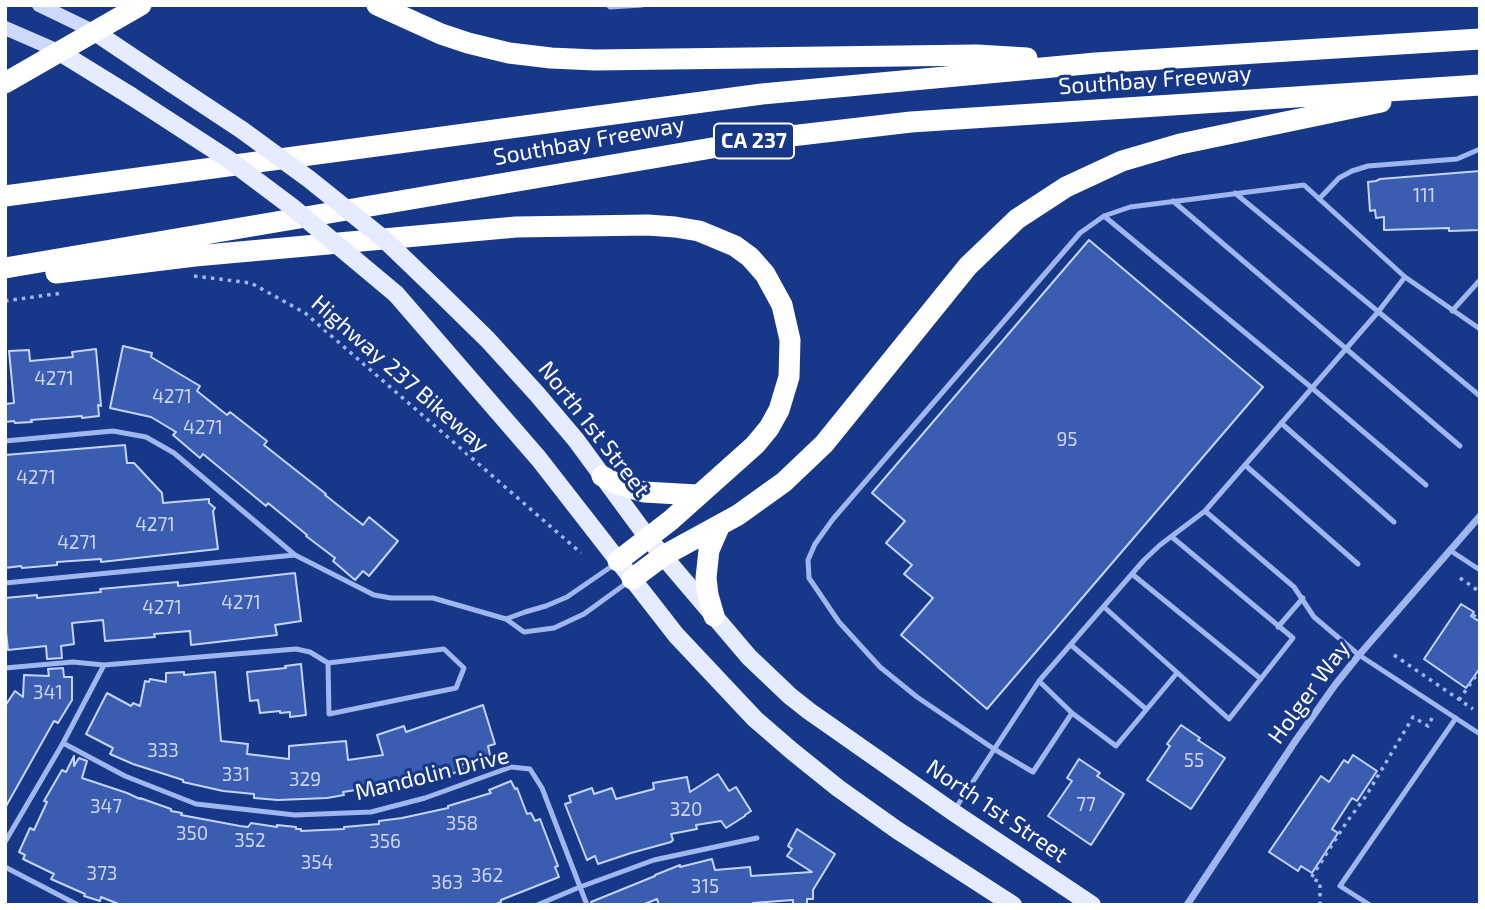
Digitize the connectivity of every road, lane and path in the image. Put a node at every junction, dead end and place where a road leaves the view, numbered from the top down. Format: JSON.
{"nodes":[{"id":1,"x":39,"y":5,"type":"edge"},
{"id":2,"x":141,"y":5,"type":"edge"},
{"id":3,"x":377,"y":5,"type":"edge"},
{"id":4,"x":608,"y":5,"type":"edge"},
{"id":5,"x":642,"y":5,"type":"edge"},
{"id":6,"x":5,"y":28,"type":"edge"},
{"id":7,"x":95,"y":32,"type":"junction"},
{"id":8,"x":1480,"y":39,"type":"edge"},
{"id":9,"x":58,"y":51,"type":"junction"},
{"id":10,"x":1096,"y":63,"type":"junction"},
{"id":11,"x":5,"y":83,"type":"edge"},
{"id":12,"x":1480,"y":85,"type":"edge"},
{"id":13,"x":1450,"y":88,"type":"junction"},
{"id":14,"x":1480,"y":149,"type":"edge"},
{"id":15,"x":1235,"y":193,"type":"junction"},
{"id":16,"x":5,"y":196,"type":"edge"},
{"id":17,"x":1319,"y":199,"type":"junction"},
{"id":18,"x":1173,"y":201,"type":"junction"},
{"id":19,"x":1104,"y":216,"type":"junction"},
{"id":20,"x":5,"y":268,"type":"edge"},
{"id":21,"x":5,"y":274,"type":"edge"},
{"id":22,"x":188,"y":275,"type":"dead end"},
{"id":23,"x":1405,"y":277,"type":"junction"},
{"id":24,"x":1480,"y":279,"type":"edge"},
{"id":25,"x":71,"y":292,"type":"dead end"},
{"id":26,"x":5,"y":301,"type":"edge"},
{"id":27,"x":1452,"y":311,"type":"junction"},
{"id":28,"x":1378,"y":312,"type":"junction"},
{"id":29,"x":1480,"y":329,"type":"edge"},
{"id":30,"x":1345,"y":349,"type":"junction"},
{"id":31,"x":1312,"y":388,"type":"junction"},
{"id":32,"x":1480,"y":396,"type":"edge"},
{"id":33,"x":1281,"y":423,"type":"junction"},
{"id":34,"x":5,"y":441,"type":"edge"},
{"id":35,"x":1460,"y":446,"type":"dead end"},
{"id":36,"x":1244,"y":465,"type":"junction"},
{"id":37,"x":602,"y":476,"type":"junction"},
{"id":38,"x":1426,"y":485,"type":"dead end"},
{"id":39,"x":697,"y":495,"type":"junction"},
{"id":40,"x":1205,"y":511,"type":"junction"},
{"id":41,"x":1480,"y":516,"type":"edge"},
{"id":42,"x":1394,"y":522,"type":"dead end"},
{"id":43,"x":720,"y":525,"type":"junction"},
{"id":44,"x":1172,"y":537,"type":"junction"},
{"id":45,"x":649,"y":538,"type":"junction"},
{"id":46,"x":1451,"y":551,"type":"junction"},
{"id":47,"x":581,"y":553,"type":"dead end"},
{"id":48,"x":295,"y":555,"type":"junction"},
{"id":49,"x":663,"y":556,"type":"junction"},
{"id":50,"x":618,"y":561,"type":"junction"},
{"id":51,"x":1357,"y":564,"type":"dead end"},
{"id":52,"x":1480,"y":570,"type":"edge"},
{"id":53,"x":1132,"y":574,"type":"junction"},
{"id":54,"x":632,"y":579,"type":"junction"},
{"id":55,"x":1460,"y":579,"type":"dead end"},
{"id":56,"x":5,"y":583,"type":"edge"},
{"id":57,"x":1480,"y":592,"type":"edge"},
{"id":58,"x":1303,"y":598,"type":"junction"},
{"id":59,"x":1104,"y":607,"type":"junction"},
{"id":60,"x":714,"y":616,"type":"junction"},
{"id":61,"x":1473,"y":617,"type":"dead end"},
{"id":62,"x":1480,"y":617,"type":"edge"},
{"id":63,"x":506,"y":619,"type":"junction"},
{"id":64,"x":1278,"y":627,"type":"junction"},
{"id":65,"x":1071,"y":645,"type":"junction"},
{"id":66,"x":1359,"y":655,"type":"junction"},
{"id":67,"x":1394,"y":655,"type":"dead end"},
{"id":68,"x":328,"y":663,"type":"junction"},
{"id":69,"x":103,"y":665,"type":"junction"},
{"id":70,"x":5,"y":668,"type":"edge"},
{"id":71,"x":1480,"y":670,"type":"edge"},
{"id":72,"x":1177,"y":673,"type":"junction"},
{"id":73,"x":1261,"y":679,"type":"junction"},
{"id":74,"x":1039,"y":681,"type":"junction"},
{"id":75,"x":1459,"y":700,"type":"junction"},
{"id":76,"x":1146,"y":709,"type":"junction"},
{"id":77,"x":1474,"y":709,"type":"dead end"},
{"id":78,"x":1072,"y":713,"type":"junction"},
{"id":79,"x":1432,"y":718,"type":"dead end"},
{"id":80,"x":1456,"y":718,"type":"junction"},
{"id":81,"x":1479,"y":730,"type":"edge"},
{"id":82,"x":63,"y":743,"type":"junction"},
{"id":83,"x":994,"y":749,"type":"junction"},
{"id":84,"x":953,"y":812,"type":"junction"},
{"id":85,"x":757,"y":838,"type":"dead end"},
{"id":86,"x":5,"y":842,"type":"edge"},
{"id":87,"x":5,"y":867,"type":"edge"},
{"id":88,"x":580,"y":887,"type":"junction"},
{"id":89,"x":78,"y":905,"type":"edge"},
{"id":90,"x":537,"y":905,"type":"edge"},
{"id":91,"x":587,"y":905,"type":"edge"},
{"id":92,"x":1013,"y":905,"type":"edge"},
{"id":93,"x":1092,"y":905,"type":"edge"},
{"id":94,"x":1187,"y":905,"type":"edge"},
{"id":95,"x":1320,"y":905,"type":"edge"},
{"id":96,"x":1370,"y":905,"type":"edge"}],
"edges":[{"from":1,"to":7,"type":"main road","name":"North 1st Street"},
{"from":2,"to":7,"type":"highway"},
{"from":3,"to":10,"type":"highway"},
{"from":4,"to":5,"type":"lane"},
{"from":6,"to":9,"type":"main road"},
{"from":7,"to":9,"type":"highway"},
{"from":7,"to":37,"type":"main road","name":"North 1st Street","bridge":true},
{"from":8,"to":10,"type":"highway","name":"Southbay Freeway","number":"CA 237"},
{"from":9,"to":11,"type":"highway"},
{"from":9,"to":50,"type":"main road","bridge":true},
{"from":10,"to":16,"type":"highway","name":"Southbay Freeway","number":"CA 237"},
{"from":12,"to":13,"type":"highway","name":"Southbay Freeway","number":"CA 237"},
{"from":13,"to":20,"type":"highway","name":"Southbay Freeway","number":"CA 237"},
{"from":13,"to":43,"type":"highway"},
{"from":14,"to":17,"type":"lane"},
{"from":15,"to":17,"type":"lane"},
{"from":15,"to":18,"type":"lane"},
{"from":15,"to":28,"type":"lane"},
{"from":17,"to":23,"type":"lane"},
{"from":18,"to":19,"type":"lane"},
{"from":18,"to":30,"type":"lane"},
{"from":19,"to":31,"type":"lane"},
{"from":19,"to":83,"type":"lane"},
{"from":21,"to":39,"type":"highway"},
{"from":22,"to":47,"type":"path","name":"Highway 237 Bikeway"},
{"from":23,"to":27,"type":"lane"},
{"from":23,"to":28,"type":"lane"},
{"from":24,"to":27,"type":"lane"},
{"from":25,"to":26,"type":"path"},
{"from":27,"to":29,"type":"lane"},
{"from":28,"to":30,"type":"lane"},
{"from":28,"to":32,"type":"lane"},
{"from":30,"to":31,"type":"lane"},
{"from":30,"to":35,"type":"lane"},
{"from":31,"to":33,"type":"lane"},
{"from":31,"to":38,"type":"lane"},
{"from":33,"to":36,"type":"lane"},
{"from":33,"to":42,"type":"lane"},
{"from":34,"to":48,"type":"lane"},
{"from":36,"to":40,"type":"lane"},
{"from":36,"to":51,"type":"lane"},
{"from":37,"to":39,"type":"highway"},
{"from":37,"to":45,"type":"main road","name":"North 1st Street"},
{"from":39,"to":45,"type":"highway"},
{"from":40,"to":44,"type":"lane"},
{"from":40,"to":58,"type":"lane"},
{"from":41,"to":46,"type":"street","name":"Holger Way"},
{"from":43,"to":49,"type":"highway"},
{"from":43,"to":60,"type":"highway"},
{"from":44,"to":53,"type":"lane"},
{"from":44,"to":64,"type":"lane"},
{"from":45,"to":49,"type":"main road","name":"North 1st Street"},
{"from":45,"to":50,"type":"highway"},
{"from":46,"to":52,"type":"lane"},
{"from":46,"to":66,"type":"street","name":"Holger Way"},
{"from":48,"to":56,"type":"lane"},
{"from":48,"to":63,"type":"lane"},
{"from":49,"to":54,"type":"highway"},
{"from":49,"to":60,"type":"main road","name":"North 1st Street"},
{"from":50,"to":54,"type":"main road"},
{"from":50,"to":63,"type":"lane"},
{"from":53,"to":59,"type":"lane"},
{"from":53,"to":73,"type":"lane"},
{"from":54,"to":63,"type":"lane"},
{"from":54,"to":92,"type":"main road"},
{"from":55,"to":57,"type":"path"},
{"from":58,"to":64,"type":"lane"},
{"from":58,"to":66,"type":"lane"},
{"from":59,"to":65,"type":"lane"},
{"from":59,"to":72,"type":"lane"},
{"from":60,"to":84,"type":"main road","name":"North 1st Street"},
{"from":61,"to":62,"type":"path"},
{"from":64,"to":73,"type":"lane"},
{"from":65,"to":74,"type":"lane"},
{"from":65,"to":76,"type":"lane"},
{"from":66,"to":80,"type":"lane"},
{"from":66,"to":94,"type":"street","name":"Holger Way"},
{"from":67,"to":75,"type":"path"},
{"from":68,"to":68,"type":"lane"},
{"from":68,"to":69,"type":"lane"},
{"from":69,"to":70,"type":"lane"},
{"from":69,"to":82,"type":"lane"},
{"from":71,"to":75,"type":"path"},
{"from":72,"to":73,"type":"lane"},
{"from":72,"to":76,"type":"lane"},
{"from":74,"to":78,"type":"lane"},
{"from":74,"to":83,"type":"lane"},
{"from":75,"to":77,"type":"path"},
{"from":76,"to":78,"type":"lane"},
{"from":78,"to":83,"type":"lane"},
{"from":79,"to":95,"type":"path"},
{"from":80,"to":81,"type":"lane"},
{"from":80,"to":96,"type":"lane"},
{"from":82,"to":86,"type":"lane"},
{"from":82,"to":88,"type":"lane","name":"Mandolin Drive"},
{"from":83,"to":84,"type":"lane"},
{"from":84,"to":93,"type":"main road","name":"North 1st Street"},
{"from":85,"to":88,"type":"lane"},
{"from":87,"to":89,"type":"lane"},
{"from":88,"to":90,"type":"lane"},
{"from":88,"to":91,"type":"lane"}]}
